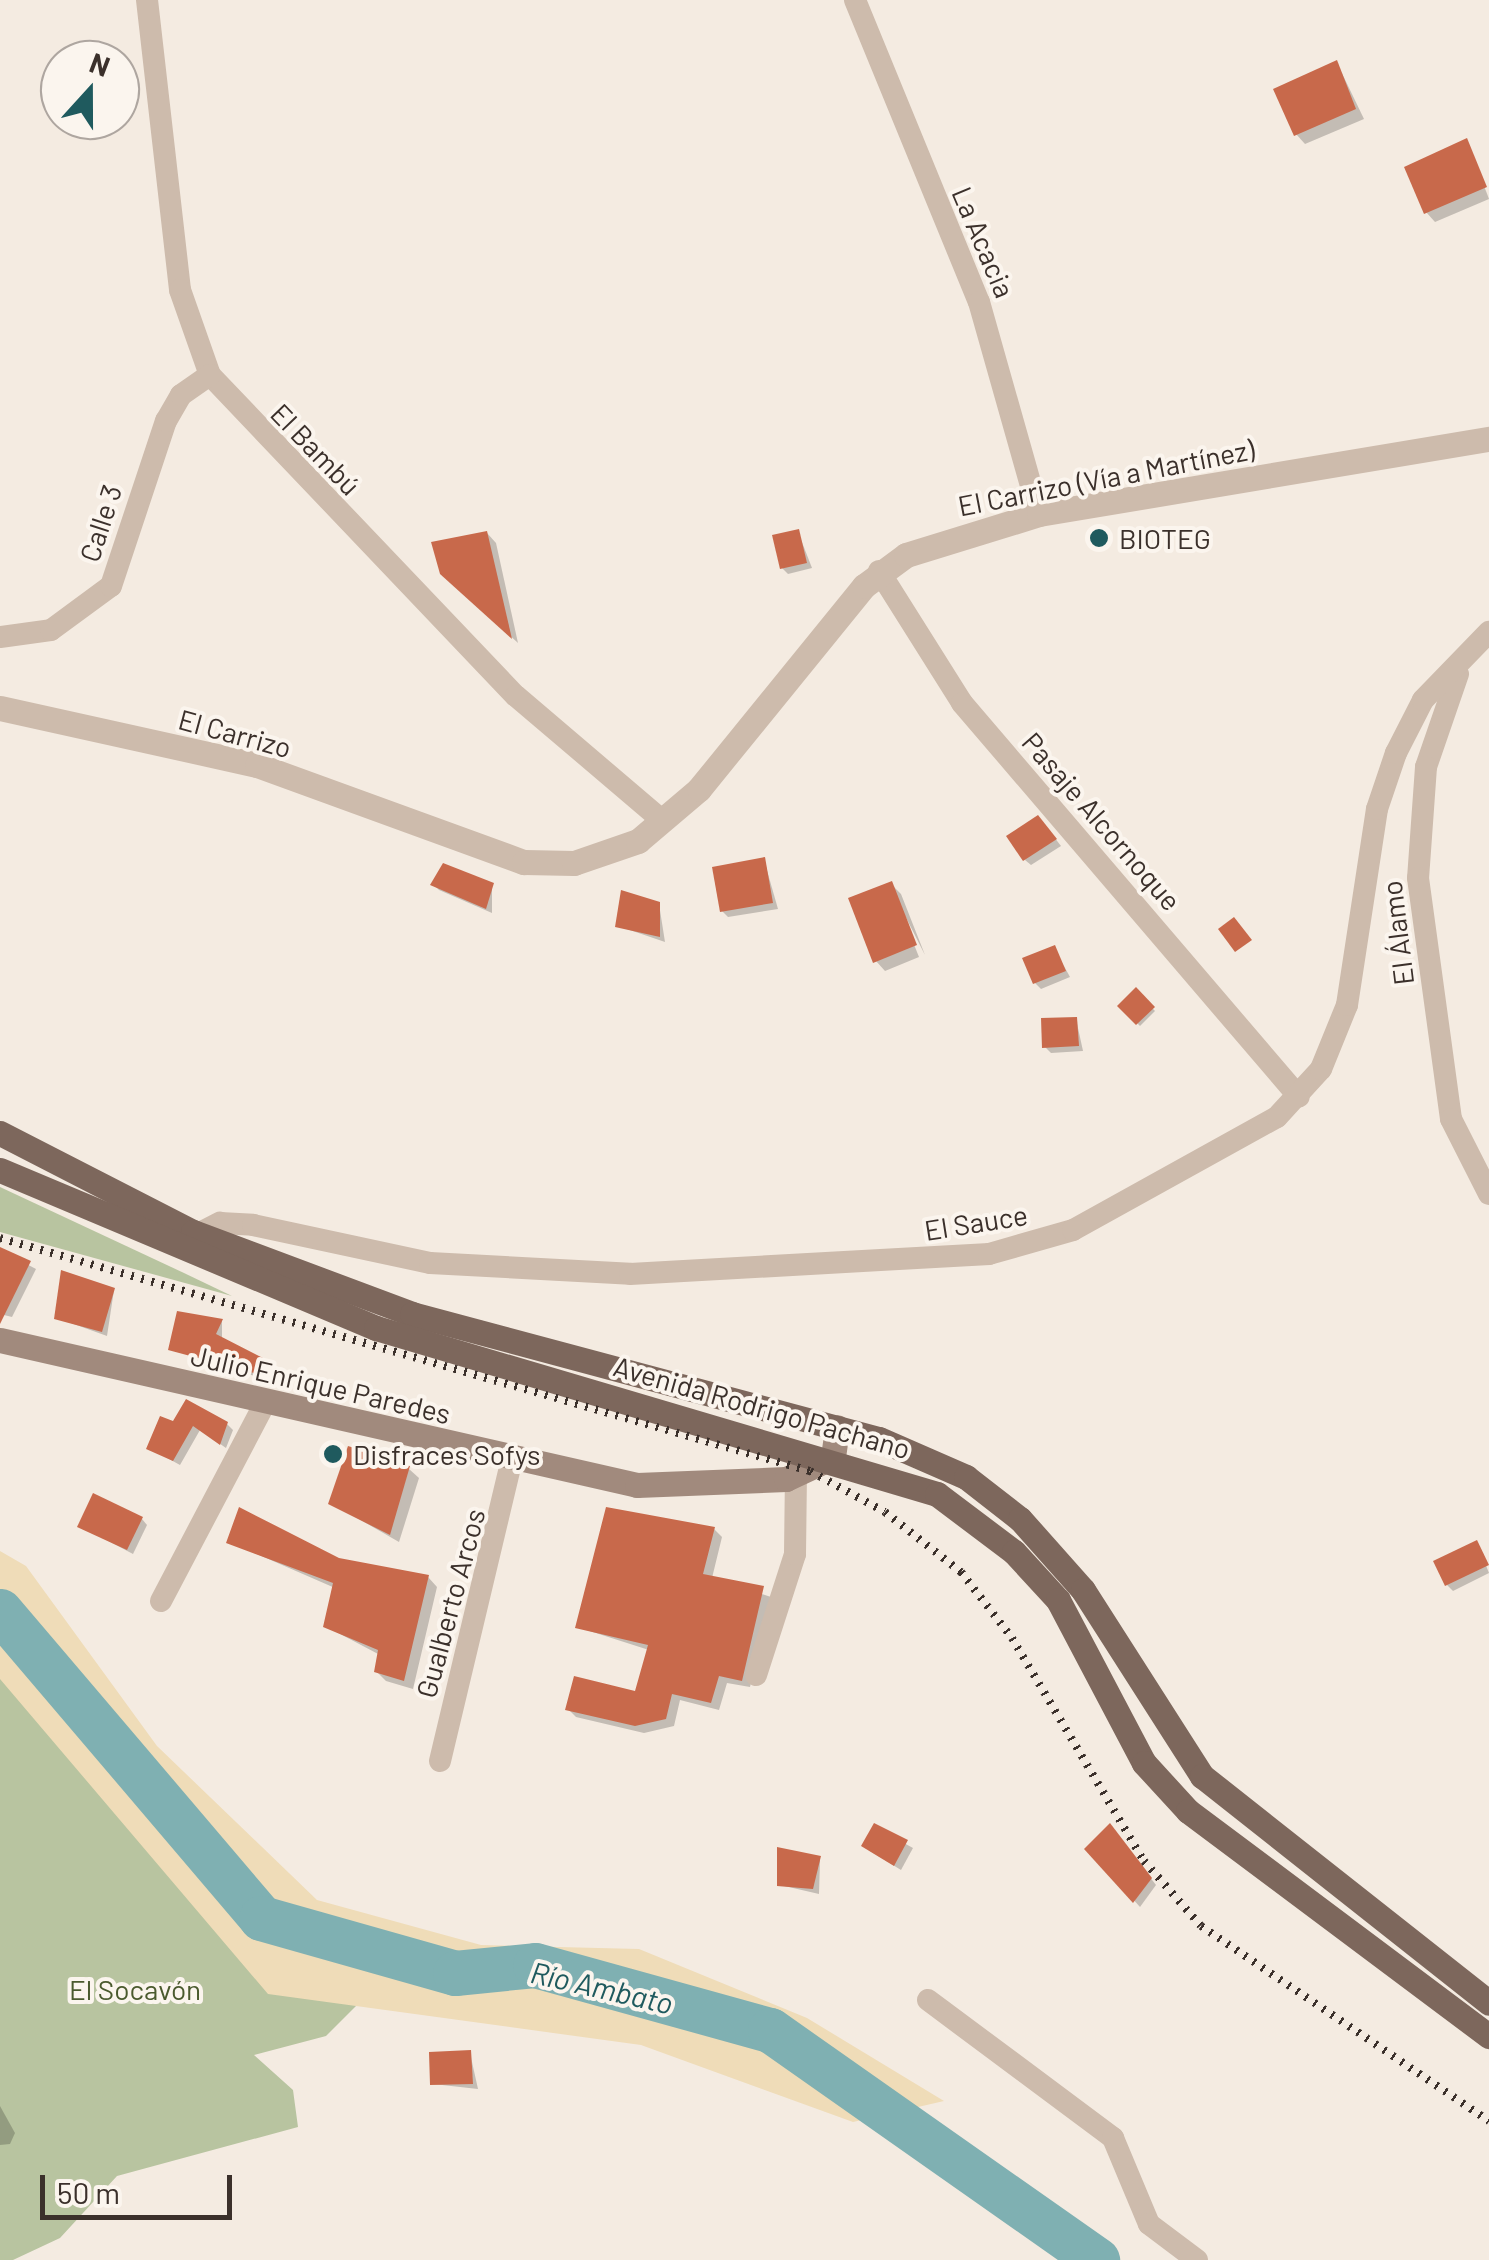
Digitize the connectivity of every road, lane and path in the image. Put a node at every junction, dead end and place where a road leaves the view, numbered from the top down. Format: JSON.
{"nodes":[{"id":1,"x":147,"y":0,"type":"edge"},
{"id":2,"x":855,"y":0,"type":"edge"},
{"id":3,"x":210,"y":376,"type":"junction"},
{"id":4,"x":1489,"y":439,"type":"edge"},
{"id":5,"x":1039,"y":514,"type":"junction"},
{"id":6,"x":879,"y":571,"type":"junction"},
{"id":7,"x":1489,"y":632,"type":"edge"},
{"id":8,"x":0,"y":637,"type":"edge"},
{"id":9,"x":1464,"y":662,"type":"junction"},
{"id":10,"x":0,"y":708,"type":"edge"},
{"id":11,"x":663,"y":821,"type":"junction"},
{"id":12,"x":448,"y":838,"type":"joint"},
{"id":13,"x":1299,"y":1097,"type":"junction"},
{"id":14,"x":0,"y":1133,"type":"edge"},
{"id":15,"x":0,"y":1170,"type":"edge"},
{"id":16,"x":1489,"y":1194,"type":"edge"},
{"id":17,"x":187,"y":1241,"type":"junction"},
{"id":18,"x":0,"y":1340,"type":"edge"},
{"id":19,"x":264,"y":1403,"type":"junction"},
{"id":20,"x":837,"y":1427,"type":"junction"},
{"id":21,"x":834,"y":1457,"type":"junction"},
{"id":22,"x":512,"y":1459,"type":"junction"},
{"id":23,"x":796,"y":1476,"type":"junction"},
{"id":24,"x":161,"y":1601,"type":"dead end"},
{"id":25,"x":756,"y":1675,"type":"dead end"},
{"id":26,"x":440,"y":1761,"type":"dead end"},
{"id":27,"x":928,"y":2000,"type":"dead end"},
{"id":28,"x":1489,"y":2003,"type":"edge"},
{"id":29,"x":1489,"y":2036,"type":"edge"},
{"id":30,"x":1197,"y":2260,"type":"edge"}],
"edges":[{"from":1,"to":3,"type":"street","name":"El Bambú"},
{"from":2,"to":5,"type":"street","name":"La Acacia"},
{"from":3,"to":8,"type":"street","name":"Calle 3"},
{"from":3,"to":11,"type":"street","name":"El Bambú"},
{"from":4,"to":5,"type":"street","name":"El Carrizo (Vía a Martínez)"},
{"from":5,"to":6,"type":"street","name":"El Carrizo (Vía a Martínez)"},
{"from":6,"to":11,"type":"street","name":"El Carrizo (Vía a Martínez)"},
{"from":6,"to":13,"type":"street","name":"Pasaje Alcornoque"},
{"from":7,"to":9,"type":"street","name":"El Sauce"},
{"from":9,"to":13,"type":"street","name":"El Sauce"},
{"from":9,"to":16,"type":"street","name":"El Álamo"},
{"from":10,"to":12,"type":"street","name":"El Carrizo"},
{"from":11,"to":12,"type":"street","name":"El Carrizo (Vía a Martínez)"},
{"from":13,"to":17,"type":"street","name":"El Sauce"},
{"from":14,"to":17,"type":"main road","name":"Avenida Rodrigo Pachano"},
{"from":15,"to":17,"type":"main road","name":"Avenida Rodrigo Pachano"},
{"from":17,"to":20,"type":"main road","name":"Avenida Rodrigo Pachano"},
{"from":17,"to":21,"type":"main road","name":"Avenida Rodrigo Pachano"},
{"from":18,"to":19,"type":"main road","name":"Julio Enrique Paredes"},
{"from":19,"to":22,"type":"main road","name":"Julio Enrique Paredes"},
{"from":19,"to":24,"type":"street"},
{"from":20,"to":21,"type":"main road"},
{"from":20,"to":28,"type":"main road","name":"Avenida Rodrigo Pachano"},
{"from":21,"to":23,"type":"main road","name":"Julio Enrique Paredes"},
{"from":21,"to":29,"type":"main road","name":"Avenida Rodrigo Pachano"},
{"from":22,"to":23,"type":"main road","name":"Julio Enrique Paredes"},
{"from":22,"to":26,"type":"street","name":"Gualberto Arcos"},
{"from":23,"to":25,"type":"street"},
{"from":27,"to":30,"type":"street"}]}
